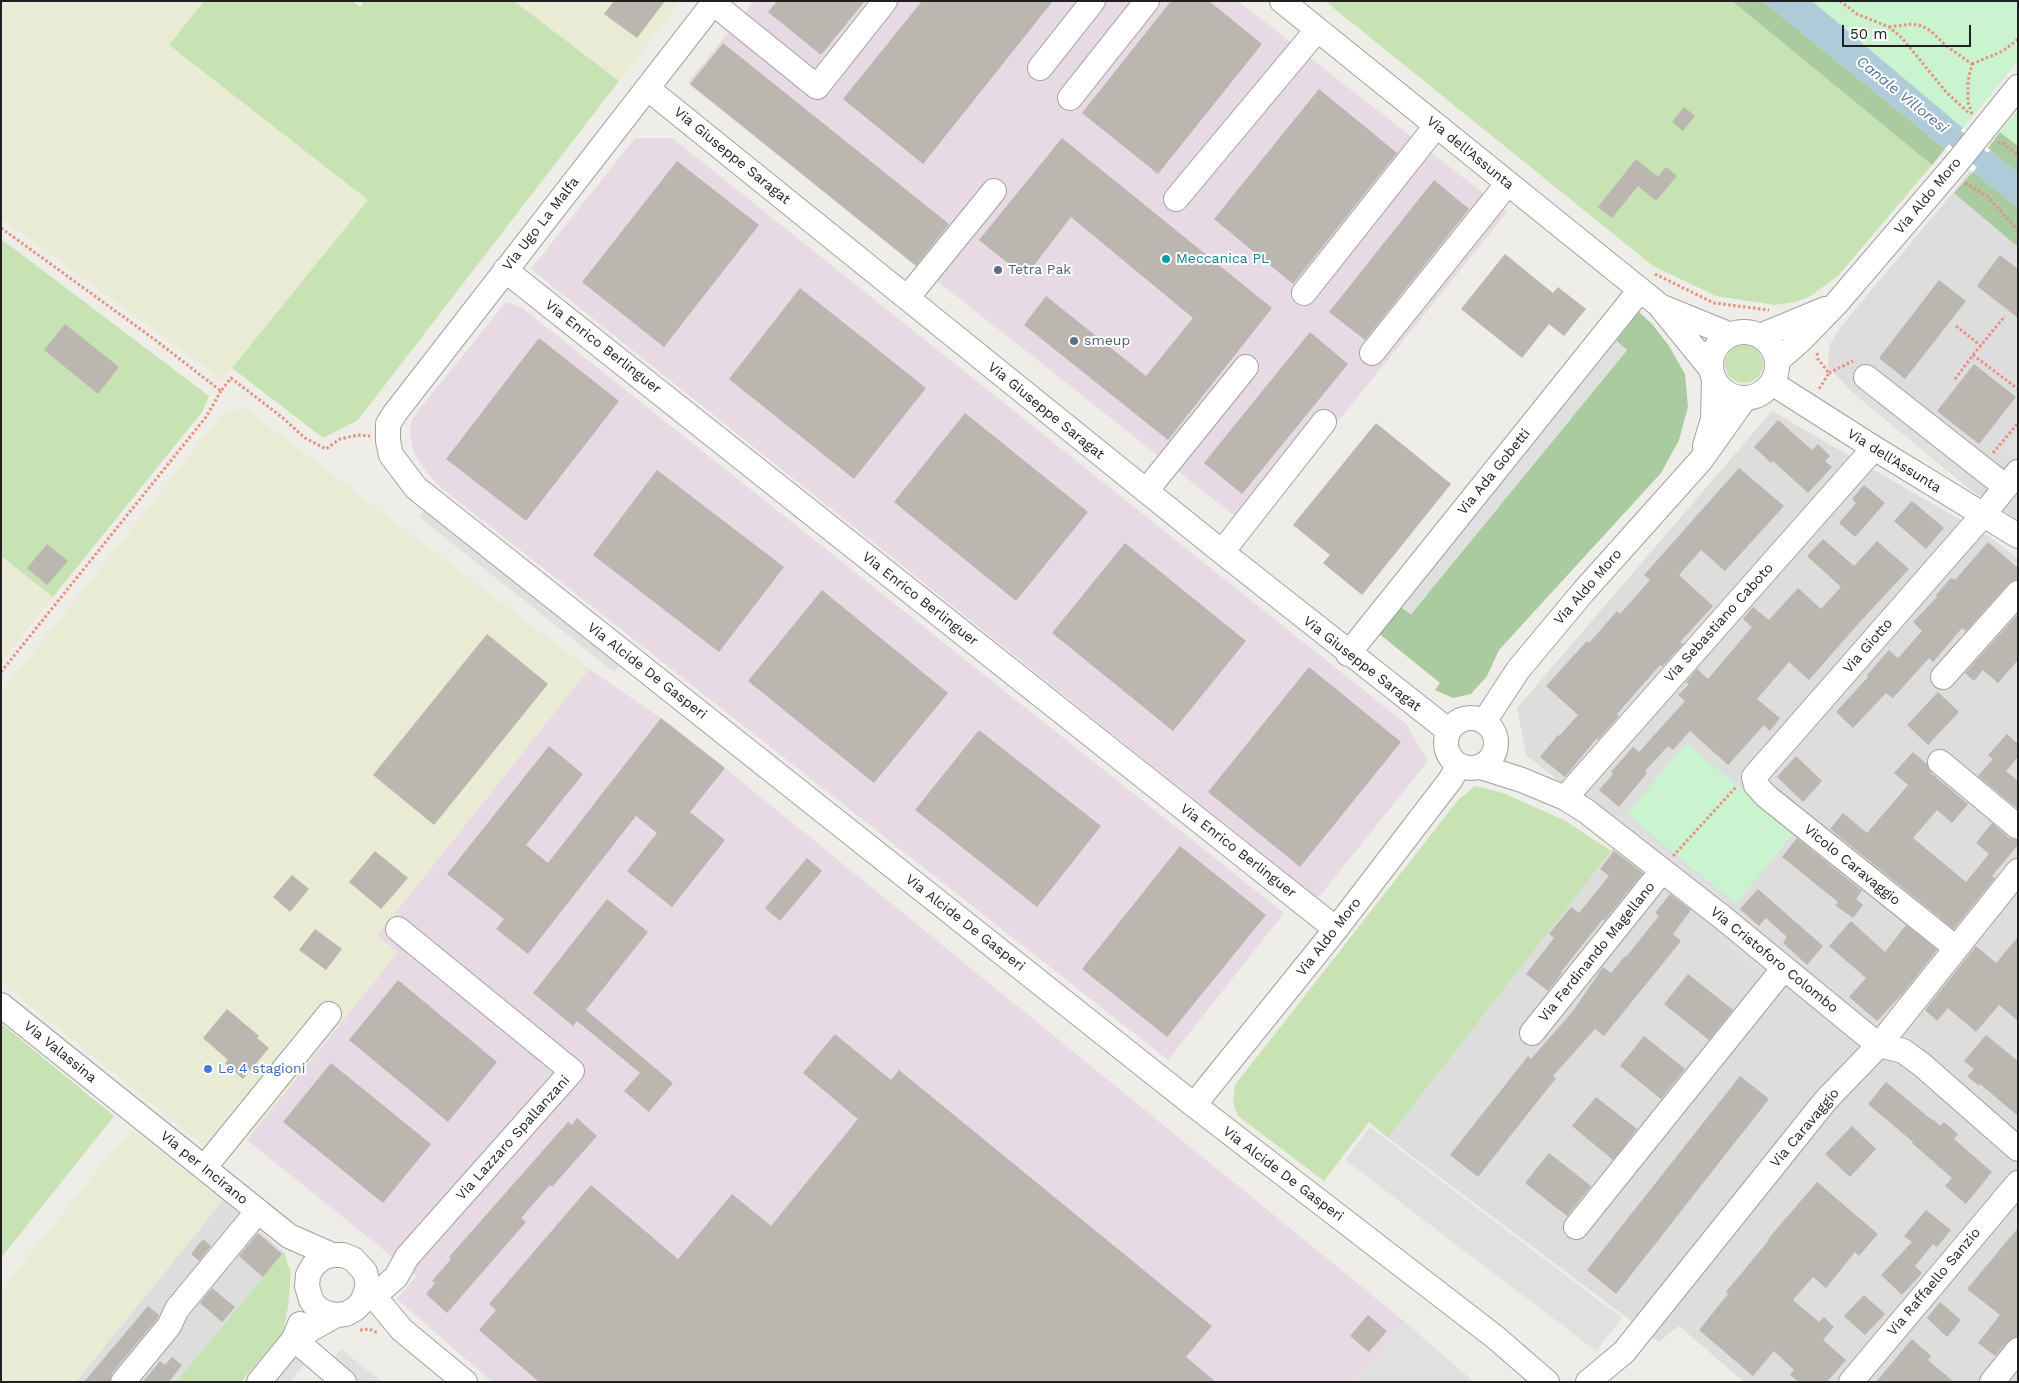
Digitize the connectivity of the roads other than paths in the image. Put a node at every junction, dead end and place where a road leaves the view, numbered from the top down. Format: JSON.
{"nodes":[{"id":1,"x":885,"y":1,"type":"edge"},
{"id":2,"x":1094,"y":1,"type":"edge"},
{"id":3,"x":1147,"y":1,"type":"edge"},
{"id":4,"x":1282,"y":1,"type":"edge"},
{"id":5,"x":714,"y":2,"type":"edge"},
{"id":6,"x":1317,"y":30,"type":"junction"},
{"id":7,"x":1040,"y":68,"type":"dead end"},
{"id":8,"x":647,"y":88,"type":"junction"},
{"id":9,"x":2018,"y":88,"type":"edge"},
{"id":10,"x":1070,"y":98,"type":"dead end"},
{"id":11,"x":1436,"y":126,"type":"junction"},
{"id":12,"x":1508,"y":183,"type":"junction"},
{"id":13,"x":994,"y":191,"type":"dead end"},
{"id":14,"x":1176,"y":199,"type":"dead end"},
{"id":15,"x":505,"y":270,"type":"junction"},
{"id":16,"x":1645,"y":281,"type":"junction"},
{"id":17,"x":1304,"y":293,"type":"dead end"},
{"id":18,"x":907,"y":298,"type":"junction"},
{"id":19,"x":1836,"y":304,"type":"junction"},
{"id":20,"x":1659,"y":305,"type":"junction"},
{"id":21,"x":1731,"y":334,"type":"junction"},
{"id":22,"x":1760,"y":336,"type":"junction"},
{"id":23,"x":1372,"y":353,"type":"dead end"},
{"id":24,"x":1246,"y":366,"type":"dead end"},
{"id":25,"x":1775,"y":372,"type":"junction"},
{"id":26,"x":1713,"y":375,"type":"junction"},
{"id":27,"x":1866,"y":377,"type":"dead end"},
{"id":28,"x":1745,"y":398,"type":"junction"},
{"id":29,"x":1324,"y":422,"type":"dead end"},
{"id":30,"x":390,"y":448,"type":"joint"},
{"id":31,"x":1874,"y":448,"type":"junction"},
{"id":32,"x":1701,"y":460,"type":"junction"},
{"id":33,"x":2012,"y":479,"type":"edge"},
{"id":34,"x":1146,"y":492,"type":"junction"},
{"id":35,"x":1982,"y":516,"type":"junction"},
{"id":36,"x":2018,"y":536,"type":"edge"},
{"id":37,"x":1222,"y":552,"type":"junction"},
{"id":38,"x":2018,"y":593,"type":"edge"},
{"id":39,"x":1348,"y":654,"type":"junction"},
{"id":40,"x":1943,"y":677,"type":"dead end"},
{"id":41,"x":1484,"y":722,"type":"junction"},
{"id":42,"x":1449,"y":731,"type":"junction"},
{"id":43,"x":1478,"y":761,"type":"junction"},
{"id":44,"x":1940,"y":762,"type":"dead end"},
{"id":45,"x":1754,"y":777,"type":"joint"},
{"id":46,"x":1565,"y":798,"type":"junction"},
{"id":47,"x":2018,"y":827,"type":"edge"},
{"id":48,"x":1672,"y":866,"type":"junction"},
{"id":49,"x":2018,"y":871,"type":"edge"},
{"id":50,"x":398,"y":929,"type":"dead end"},
{"id":51,"x":1336,"y":929,"type":"junction"},
{"id":52,"x":1956,"y":948,"type":"junction"},
{"id":53,"x":1784,"y":968,"type":"junction"},
{"id":54,"x":1,"y":1005,"type":"edge"},
{"id":55,"x":329,"y":1014,"type":"dead end"},
{"id":56,"x":1532,"y":1033,"type":"dead end"},
{"id":57,"x":1879,"y":1045,"type":"junction"},
{"id":58,"x":118,"y":1099,"type":"joint"},
{"id":59,"x":1194,"y":1105,"type":"junction"},
{"id":60,"x":2016,"y":1144,"type":"edge"},
{"id":61,"x":204,"y":1168,"type":"junction"},
{"id":62,"x":2018,"y":1183,"type":"edge"},
{"id":63,"x":258,"y":1211,"type":"junction"},
{"id":64,"x":1576,"y":1227,"type":"dead end"},
{"id":65,"x":289,"y":1236,"type":"junction"},
{"id":66,"x":332,"y":1255,"type":"junction"},
{"id":67,"x":404,"y":1260,"type":"junction"},
{"id":68,"x":361,"y":1266,"type":"junction"},
{"id":69,"x":309,"y":1293,"type":"junction"},
{"id":70,"x":366,"y":1294,"type":"junction"},
{"id":71,"x":341,"y":1315,"type":"junction"},
{"id":72,"x":402,"y":1330,"type":"junction"},
{"id":73,"x":294,"y":1339,"type":"junction"},
{"id":74,"x":2018,"y":1350,"type":"edge"},
{"id":75,"x":458,"y":1379,"type":"edge"},
{"id":76,"x":124,"y":1382,"type":"edge"},
{"id":77,"x":259,"y":1382,"type":"edge"},
{"id":78,"x":344,"y":1382,"type":"edge"},
{"id":79,"x":1547,"y":1382,"type":"edge"},
{"id":80,"x":1588,"y":1382,"type":"edge"},
{"id":81,"x":1851,"y":1382,"type":"edge"},
{"id":82,"x":1992,"y":1382,"type":"edge"}],
"edges":[{"from":1,"to":5,"type":"street"},
{"from":2,"to":7,"type":"street"},
{"from":3,"to":10,"type":"street"},
{"from":4,"to":6,"type":"street","name":"Via dell'Assunta"},
{"from":5,"to":8,"type":"street","name":"Via Ugo La Malfa"},
{"from":6,"to":11,"type":"street","name":"Via dell'Assunta"},
{"from":6,"to":14,"type":"street"},
{"from":8,"to":15,"type":"street","name":"Via Ugo La Malfa"},
{"from":8,"to":18,"type":"street","name":"Via Giuseppe Saragat"},
{"from":9,"to":19,"type":"street","name":"Via Aldo Moro"},
{"from":11,"to":12,"type":"street","name":"Via dell'Assunta"},
{"from":11,"to":17,"type":"street"},
{"from":12,"to":16,"type":"street","name":"Via dell'Assunta"},
{"from":12,"to":23,"type":"street"},
{"from":13,"to":18,"type":"street"},
{"from":15,"to":30,"type":"street","name":"Via Ugo La Malfa"},
{"from":15,"to":51,"type":"street","name":"Via Enrico Berlinguer"},
{"from":16,"to":20,"type":"street","name":"Via dell'Assunta"},
{"from":16,"to":39,"type":"street","name":"Via Ada Gobetti"},
{"from":18,"to":34,"type":"street","name":"Via Giuseppe Saragat"},
{"from":19,"to":22,"type":"street","name":"Via Aldo Moro"},
{"from":19,"to":25,"type":"street","name":"Via Aldo Moro"},
{"from":20,"to":21,"type":"street","name":"Via dell'Assunta"},
{"from":20,"to":26,"type":"street","name":"Via dell'Assunta"},
{"from":21,"to":22,"type":"street"},
{"from":21,"to":26,"type":"street"},
{"from":22,"to":25,"type":"street"},
{"from":24,"to":34,"type":"street"},
{"from":25,"to":28,"type":"street"},
{"from":25,"to":31,"type":"street","name":"Via dell'Assunta"},
{"from":26,"to":28,"type":"street"},
{"from":26,"to":32,"type":"street","name":"Via Aldo Moro"},
{"from":27,"to":33,"type":"street"},
{"from":28,"to":32,"type":"street","name":"Via Aldo Moro"},
{"from":29,"to":37,"type":"street"},
{"from":30,"to":59,"type":"street","name":"Via Alcide De Gasperi"},
{"from":31,"to":35,"type":"street","name":"Via dell'Assunta"},
{"from":31,"to":46,"type":"street","name":"Via Sebastiano Caboto"},
{"from":32,"to":41,"type":"street","name":"Via Aldo Moro"},
{"from":33,"to":35,"type":"street","name":"Via Giotto"},
{"from":34,"to":37,"type":"street","name":"Via Giuseppe Saragat"},
{"from":35,"to":36,"type":"street","name":"Via dell'Assunta"},
{"from":35,"to":45,"type":"street","name":"Via Giotto"},
{"from":37,"to":39,"type":"street","name":"Via Giuseppe Saragat"},
{"from":38,"to":40,"type":"street"},
{"from":39,"to":42,"type":"street","name":"Via Giuseppe Saragat"},
{"from":41,"to":42,"type":"street"},
{"from":41,"to":43,"type":"street"},
{"from":42,"to":43,"type":"street"},
{"from":43,"to":46,"type":"street","name":"Via Cristoforo Colombo"},
{"from":43,"to":51,"type":"street","name":"Via Aldo Moro"},
{"from":44,"to":47,"type":"street"},
{"from":45,"to":52,"type":"street","name":"Vicolo Caravaggio"},
{"from":46,"to":48,"type":"street","name":"Via Cristoforo Colombo"},
{"from":48,"to":53,"type":"street","name":"Via Cristoforo Colombo"},
{"from":48,"to":56,"type":"street","name":"Via Ferdinando Magellano"},
{"from":49,"to":52,"type":"street","name":"Via Caravaggio"},
{"from":50,"to":67,"type":"street","name":"Via Lazzaro Spallanzani"},
{"from":51,"to":59,"type":"street","name":"Via Aldo Moro"},
{"from":52,"to":57,"type":"street","name":"Via Caravaggio"},
{"from":53,"to":57,"type":"street","name":"Via Cristoforo Colombo"},
{"from":53,"to":64,"type":"street"},
{"from":54,"to":58,"type":"street","name":"Via Valassina"},
{"from":55,"to":61,"type":"street"},
{"from":57,"to":60,"type":"street","name":"Via Cristoforo Colombo"},
{"from":57,"to":80,"type":"street","name":"Via Caravaggio"},
{"from":58,"to":61,"type":"street","name":"Via per Incirano"},
{"from":59,"to":79,"type":"street","name":"Via Alcide De Gasperi"},
{"from":61,"to":63,"type":"street","name":"Via per Incirano"},
{"from":62,"to":81,"type":"street","name":"Via Raffaello Sanzio"},
{"from":63,"to":65,"type":"street","name":"Via per Incirano"},
{"from":63,"to":76,"type":"street"},
{"from":65,"to":66,"type":"street","name":"Via per Incirano"},
{"from":65,"to":69,"type":"street","name":"Via per Incirano"},
{"from":66,"to":68,"type":"street"},
{"from":66,"to":69,"type":"street"},
{"from":67,"to":68,"type":"street","name":"Via Lazzaro Spallanzani"},
{"from":67,"to":70,"type":"street","name":"Via Lazzaro Spallanzani"},
{"from":68,"to":70,"type":"street"},
{"from":69,"to":71,"type":"street"},
{"from":69,"to":73,"type":"street"},
{"from":70,"to":71,"type":"street"},
{"from":70,"to":72,"type":"street"},
{"from":71,"to":72,"type":"street"},
{"from":71,"to":73,"type":"street"},
{"from":72,"to":75,"type":"street"},
{"from":73,"to":77,"type":"street"},
{"from":73,"to":78,"type":"street"},
{"from":74,"to":82,"type":"street"}]}
